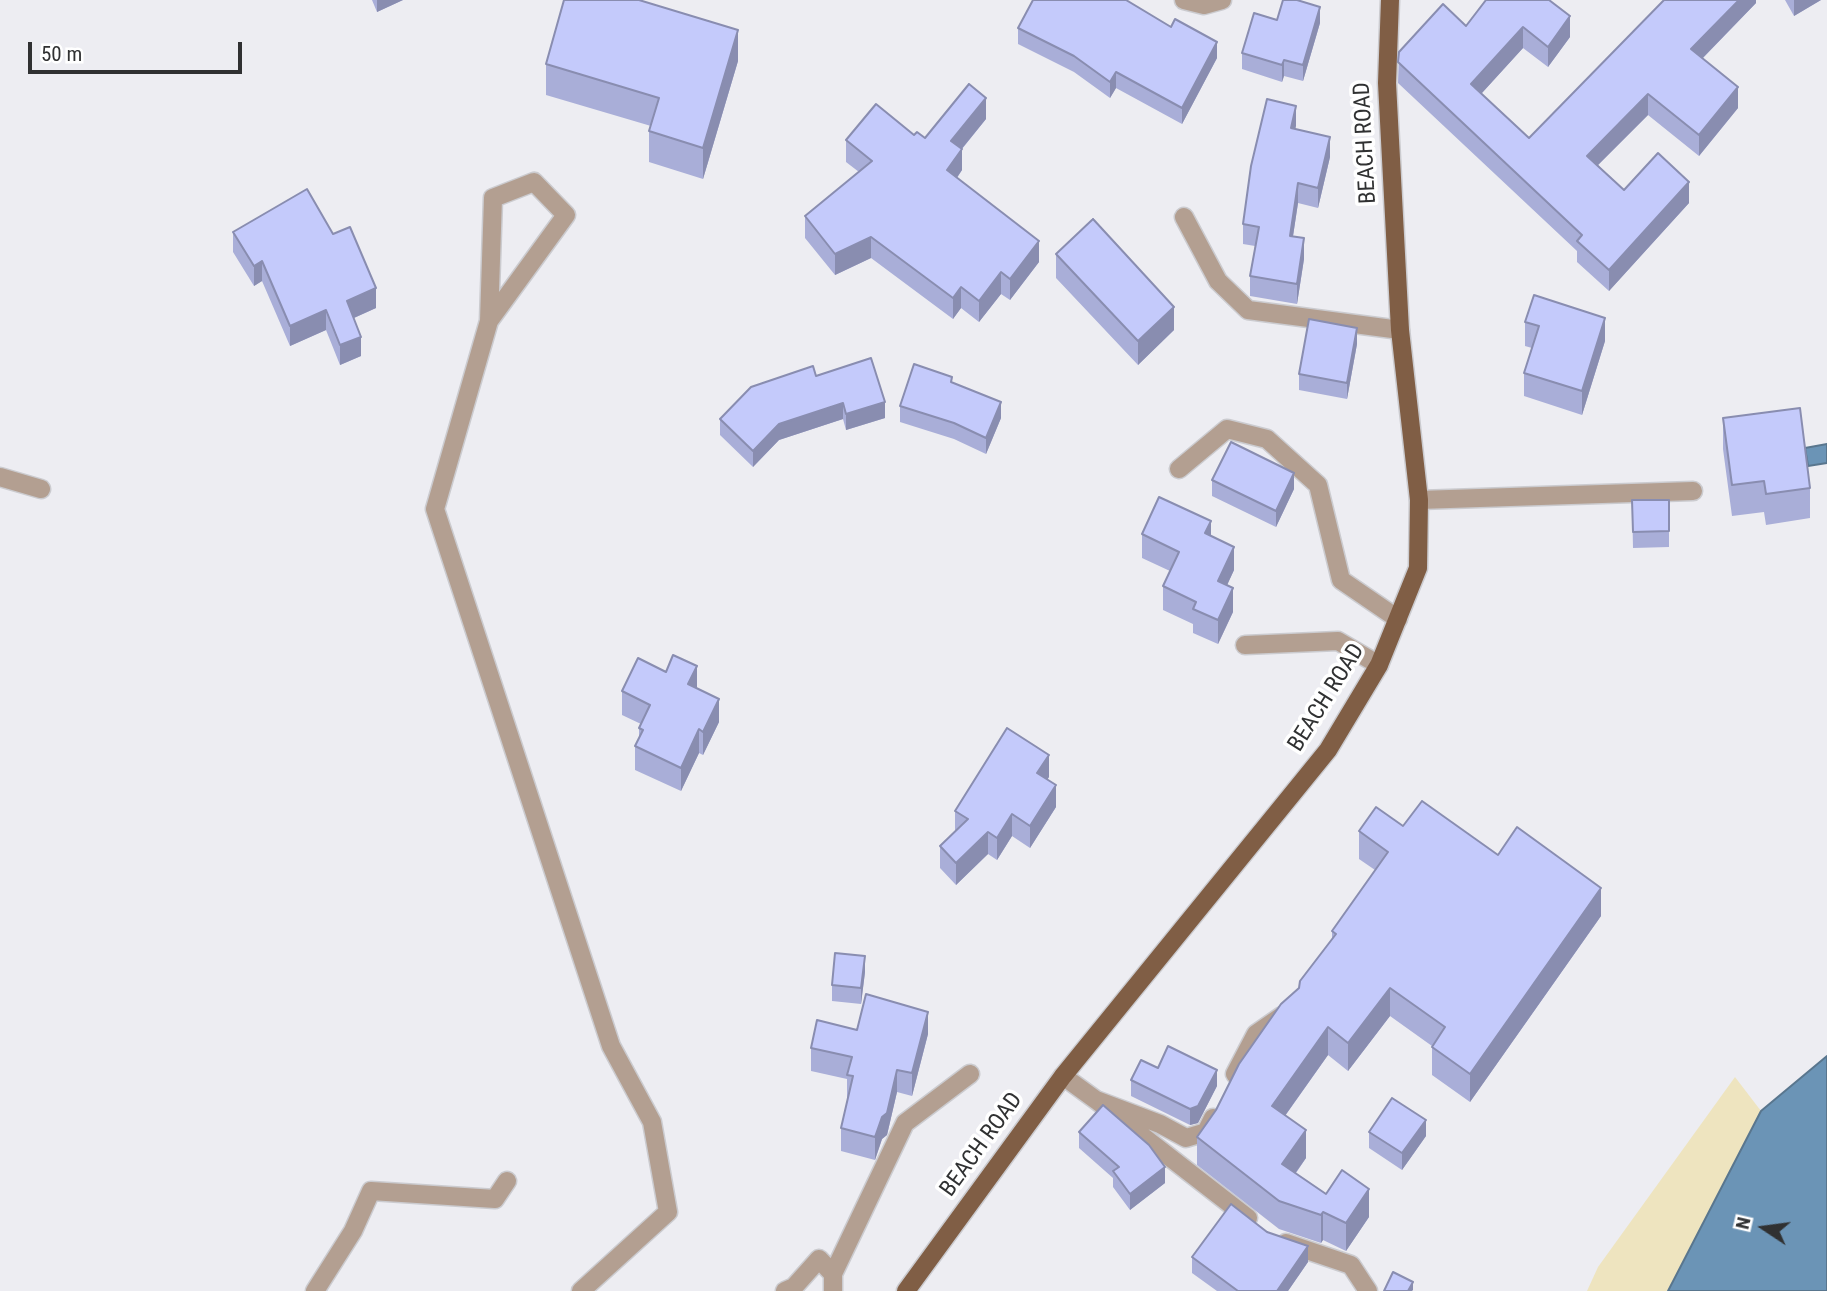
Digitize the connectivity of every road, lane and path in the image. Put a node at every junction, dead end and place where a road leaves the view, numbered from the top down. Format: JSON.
{"nodes":[{"id":1,"x":1184,"y":0,"type":"edge"},
{"id":2,"x":1222,"y":0,"type":"edge"},
{"id":3,"x":1390,"y":0,"type":"edge"},
{"id":4,"x":1184,"y":217,"type":"dead end"},
{"id":5,"x":489,"y":321,"type":"junction"},
{"id":6,"x":1400,"y":330,"type":"junction"},
{"id":7,"x":1179,"y":469,"type":"dead end"},
{"id":8,"x":0,"y":477,"type":"edge"},
{"id":9,"x":41,"y":489,"type":"dead end"},
{"id":10,"x":1693,"y":491,"type":"dead end"},
{"id":11,"x":1419,"y":500,"type":"junction"},
{"id":12,"x":1398,"y":619,"type":"junction"},
{"id":13,"x":1245,"y":645,"type":"dead end"},
{"id":14,"x":1379,"y":665,"type":"junction"},
{"id":15,"x":1289,"y":1011,"type":"edge"},
{"id":16,"x":970,"y":1074,"type":"dead end"},
{"id":17,"x":1063,"y":1076,"type":"junction"},
{"id":18,"x":1096,"y":1100,"type":"junction"},
{"id":19,"x":507,"y":1181,"type":"dead end"},
{"id":20,"x":833,"y":1282,"type":"edge"},
{"id":21,"x":315,"y":1291,"type":"edge"},
{"id":22,"x":580,"y":1291,"type":"edge"},
{"id":23,"x":785,"y":1291,"type":"edge"},
{"id":24,"x":906,"y":1291,"type":"edge"},
{"id":25,"x":1368,"y":1291,"type":"edge"}],
"edges":[{"from":1,"to":2,"type":"street"},
{"from":3,"to":6,"type":"main road","name":"BEACH ROAD"},
{"from":4,"to":6,"type":"street"},
{"from":5,"to":5,"type":"street"},
{"from":5,"to":22,"type":"street"},
{"from":6,"to":11,"type":"main road","name":"BEACH ROAD"},
{"from":7,"to":12,"type":"street"},
{"from":8,"to":9,"type":"street"},
{"from":10,"to":11,"type":"street"},
{"from":11,"to":12,"type":"main road","name":"BEACH ROAD"},
{"from":12,"to":14,"type":"main road","name":"BEACH ROAD"},
{"from":13,"to":14,"type":"street"},
{"from":14,"to":17,"type":"main road","name":"BEACH ROAD"},
{"from":15,"to":18,"type":"street"},
{"from":16,"to":20,"type":"street"},
{"from":17,"to":18,"type":"street"},
{"from":17,"to":24,"type":"main road","name":"BEACH ROAD"},
{"from":18,"to":25,"type":"street"},
{"from":19,"to":21,"type":"street"},
{"from":20,"to":23,"type":"street"}]}
